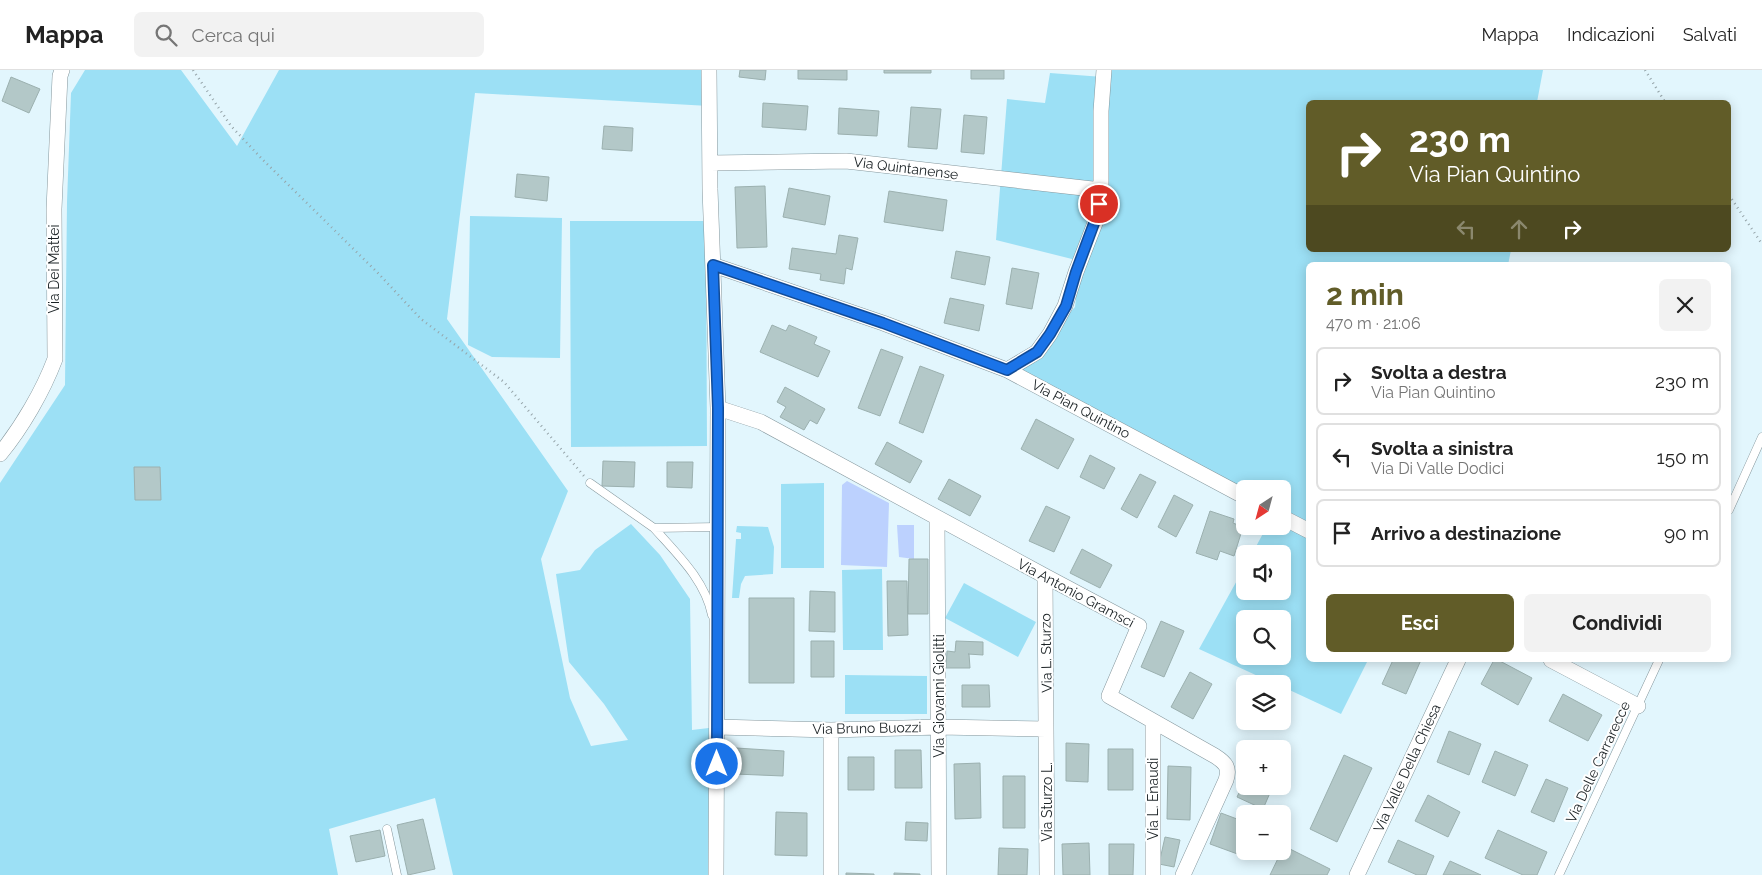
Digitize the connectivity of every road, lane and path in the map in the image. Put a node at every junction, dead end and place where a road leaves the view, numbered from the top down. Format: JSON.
{"nodes":[{"id":1,"x":62,"y":70,"type":"edge"},
{"id":2,"x":193,"y":70,"type":"edge"},
{"id":3,"x":709,"y":70,"type":"edge"},
{"id":4,"x":1104,"y":70,"type":"edge"},
{"id":5,"x":1645,"y":70,"type":"edge"},
{"id":6,"x":1664,"y":100,"type":"edge"},
{"id":7,"x":710,"y":163,"type":"junction"},
{"id":8,"x":1101,"y":190,"type":"junction"},
{"id":9,"x":1731,"y":198,"type":"edge"},
{"id":10,"x":1762,"y":244,"type":"edge"},
{"id":11,"x":713,"y":265,"type":"junction"},
{"id":12,"x":1007,"y":370,"type":"junction"},
{"id":13,"x":718,"y":408,"type":"junction"},
{"id":14,"x":1762,"y":437,"type":"edge"},
{"id":15,"x":0,"y":454,"type":"edge"},
{"id":16,"x":590,"y":483,"type":"joint"},
{"id":17,"x":1236,"y":491,"type":"edge"},
{"id":18,"x":1731,"y":506,"type":"edge"},
{"id":19,"x":937,"y":518,"type":"junction"},
{"id":20,"x":1291,"y":522,"type":"edge"},
{"id":21,"x":718,"y":527,"type":"junction"},
{"id":22,"x":654,"y":528,"type":"junction"},
{"id":23,"x":1306,"y":529,"type":"edge"},
{"id":24,"x":1045,"y":576,"type":"junction"},
{"id":25,"x":717,"y":641,"type":"junction"},
{"id":26,"x":1457,"y":662,"type":"edge"},
{"id":27,"x":1555,"y":662,"type":"edge"},
{"id":28,"x":1658,"y":662,"type":"edge"},
{"id":29,"x":1638,"y":706,"type":"junction"},
{"id":30,"x":1153,"y":722,"type":"junction"},
{"id":31,"x":717,"y":727,"type":"junction"},
{"id":32,"x":939,"y":727,"type":"junction"},
{"id":33,"x":1046,"y":729,"type":"junction"},
{"id":34,"x":831,"y":730,"type":"junction"},
{"id":35,"x":387,"y":829,"type":"dead end"},
{"id":36,"x":397,"y":875,"type":"edge"},
{"id":37,"x":716,"y":875,"type":"edge"},
{"id":38,"x":831,"y":875,"type":"edge"},
{"id":39,"x":939,"y":875,"type":"edge"},
{"id":40,"x":1047,"y":875,"type":"edge"},
{"id":41,"x":1152,"y":875,"type":"edge"},
{"id":42,"x":1183,"y":875,"type":"edge"},
{"id":43,"x":1356,"y":875,"type":"edge"},
{"id":44,"x":1559,"y":875,"type":"edge"}],
"edges":[{"from":1,"to":15,"type":"street","name":"Via Dei Mattei"},
{"from":2,"to":16,"type":"path"},
{"from":3,"to":7,"type":"street"},
{"from":4,"to":8,"type":"street"},
{"from":5,"to":6,"type":"path"},
{"from":7,"to":8,"type":"street","name":"Via Quintanense"},
{"from":7,"to":11,"type":"street"},
{"from":8,"to":12,"type":"street"},
{"from":9,"to":10,"type":"path"},
{"from":11,"to":12,"type":"street","name":"Via Pian Quintino"},
{"from":11,"to":13,"type":"street"},
{"from":12,"to":17,"type":"street","name":"Via Pian Quintino"},
{"from":13,"to":19,"type":"street","name":"Via Antonio Gramsci"},
{"from":13,"to":21,"type":"street"},
{"from":14,"to":18,"type":"lane"},
{"from":16,"to":22,"type":"lane"},
{"from":19,"to":24,"type":"street","name":"Via Antonio Gramsci"},
{"from":19,"to":32,"type":"street","name":"Via Giovanni Giolitti"},
{"from":20,"to":23,"type":"street"},
{"from":21,"to":22,"type":"lane"},
{"from":21,"to":25,"type":"street"},
{"from":22,"to":25,"type":"lane"},
{"from":24,"to":30,"type":"street","name":"Via Antonio Gramsci"},
{"from":24,"to":33,"type":"street","name":"Via L. Sturzo"},
{"from":25,"to":31,"type":"street"},
{"from":26,"to":43,"type":"street","name":"Via Valle Della Chiesa"},
{"from":27,"to":29,"type":"street"},
{"from":28,"to":29,"type":"lane","name":"Via Delle Carrarecce"},
{"from":29,"to":44,"type":"lane","name":"Via Delle Carrarecce"},
{"from":30,"to":41,"type":"street","name":"Via L. Enaudi"},
{"from":30,"to":42,"type":"street","name":"Via Antonio Gramsci"},
{"from":31,"to":34,"type":"street","name":"Via Bruno Buozzi"},
{"from":31,"to":37,"type":"street"},
{"from":32,"to":33,"type":"street","name":"Via Bruno Buozzi"},
{"from":32,"to":34,"type":"street","name":"Via Bruno Buozzi"},
{"from":32,"to":39,"type":"street","name":"Via Giovanni Giolitti"},
{"from":33,"to":40,"type":"street","name":"Via Sturzo L."},
{"from":34,"to":38,"type":"street"},
{"from":35,"to":36,"type":"lane"}]}
